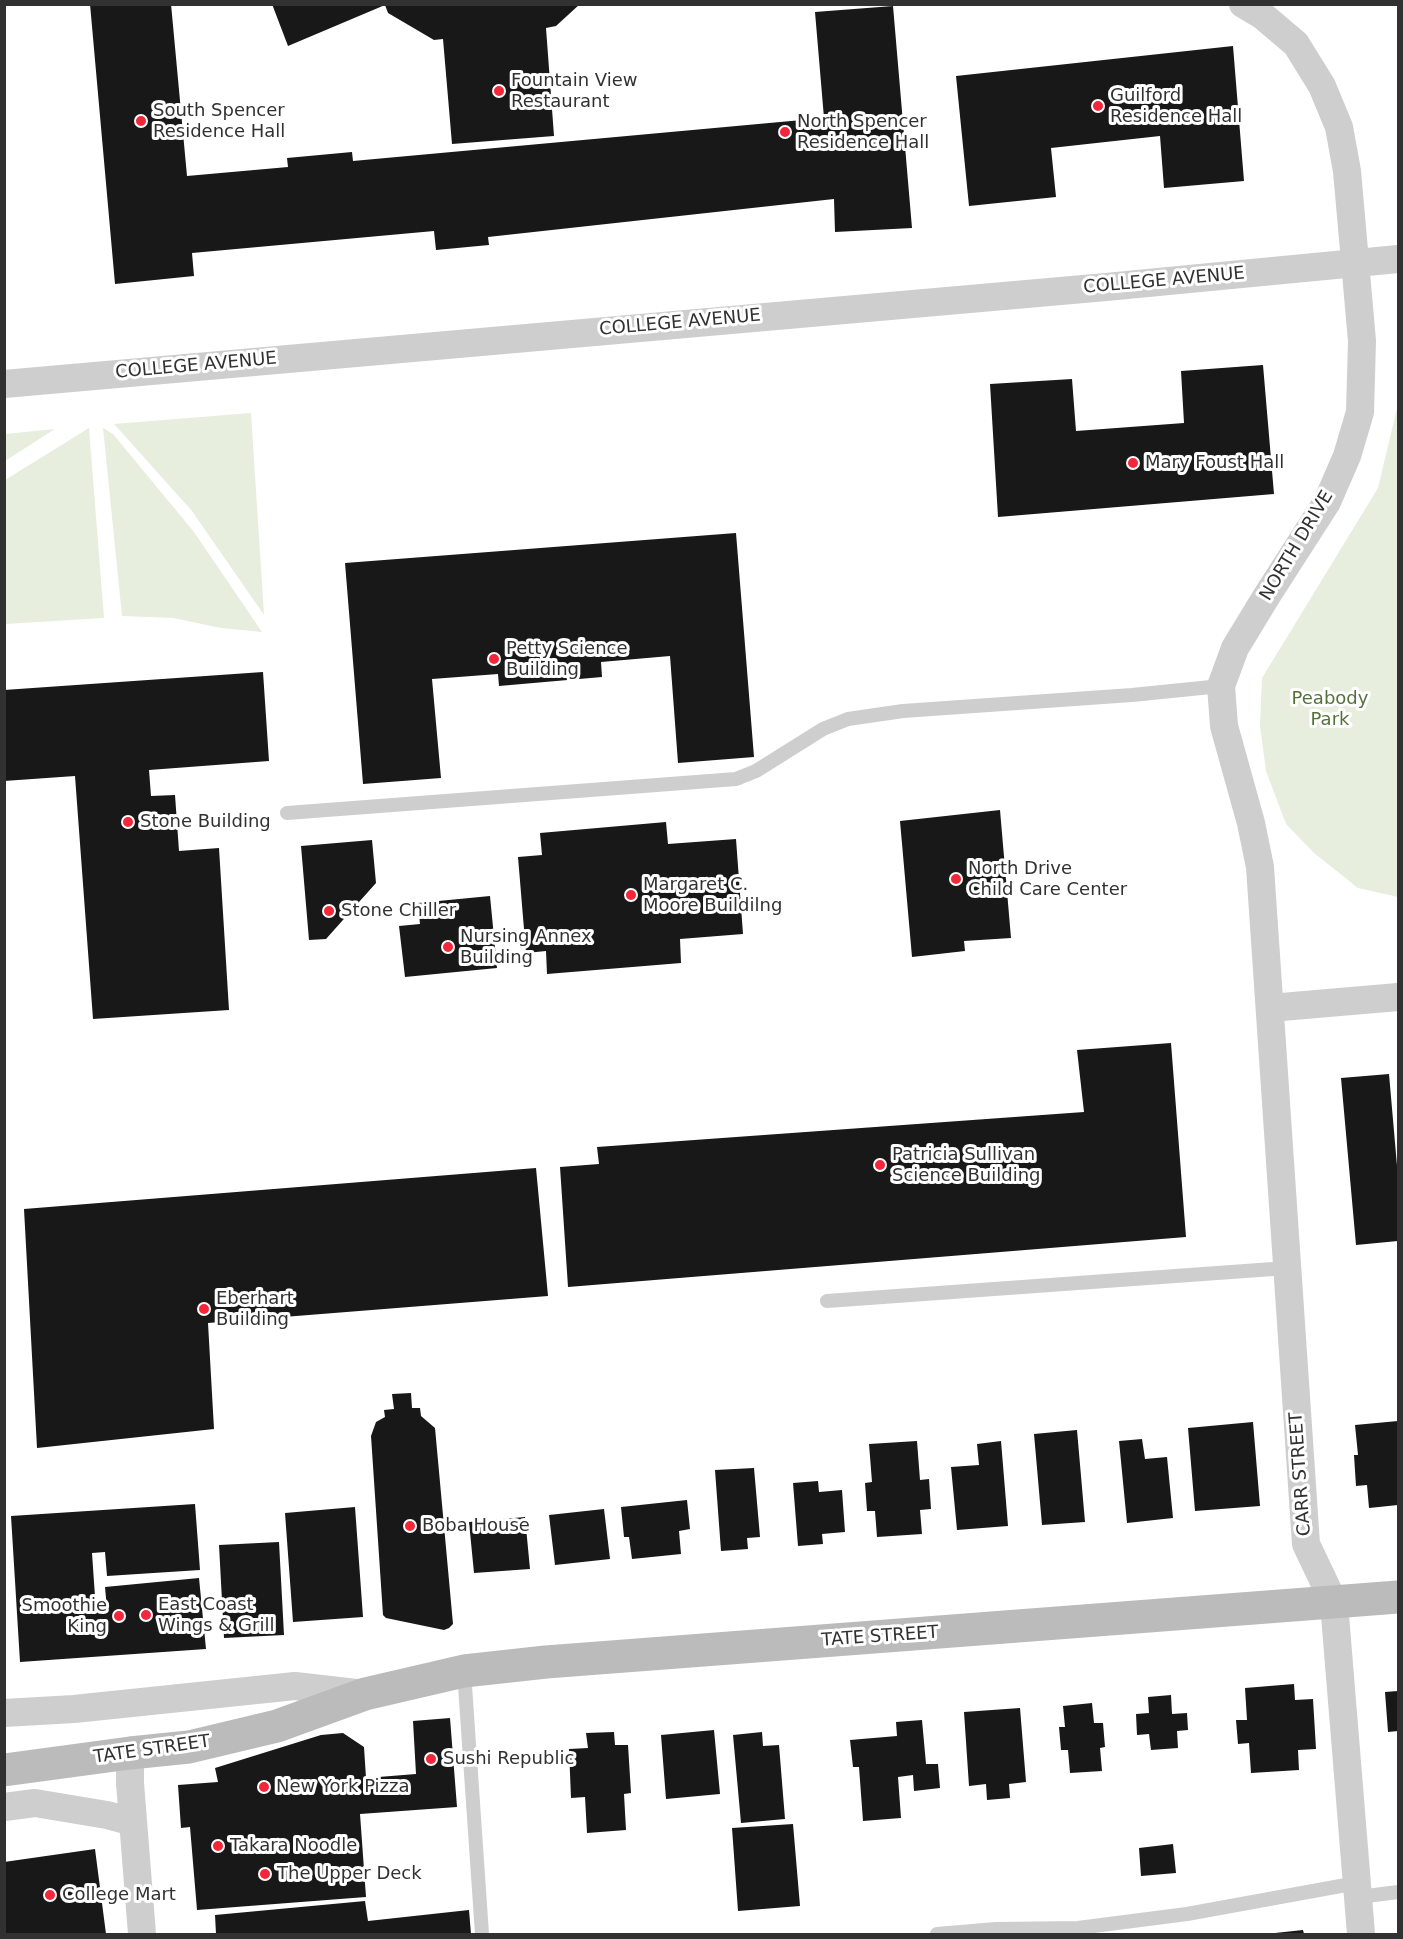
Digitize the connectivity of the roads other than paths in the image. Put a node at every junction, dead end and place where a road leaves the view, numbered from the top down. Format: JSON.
{"nodes":[{"id":1,"x":1243,"y":4,"type":"edge"},
{"id":2,"x":1398,"y":258,"type":"edge"},
{"id":3,"x":1355,"y":262,"type":"junction"},
{"id":4,"x":4,"y":384,"type":"edge"},
{"id":5,"x":1221,"y":686,"type":"junction"},
{"id":6,"x":287,"y":813,"type":"dead end"},
{"id":7,"x":1398,"y":997,"type":"edge"},
{"id":8,"x":1270,"y":1008,"type":"junction"},
{"id":9,"x":1287,"y":1268,"type":"junction"},
{"id":10,"x":827,"y":1301,"type":"dead end"},
{"id":11,"x":1398,"y":1597,"type":"edge"},
{"id":12,"x":1334,"y":1603,"type":"junction"},
{"id":13,"x":464,"y":1671,"type":"junction"},
{"id":14,"x":365,"y":1694,"type":"junction"},
{"id":15,"x":4,"y":1713,"type":"edge"},
{"id":16,"x":130,"y":1753,"type":"junction"},
{"id":17,"x":4,"y":1770,"type":"edge"},
{"id":18,"x":4,"y":1807,"type":"edge"},
{"id":19,"x":133,"y":1822,"type":"junction"},
{"id":20,"x":1358,"y":1890,"type":"junction"},
{"id":21,"x":1398,"y":1892,"type":"edge"},
{"id":22,"x":142,"y":1935,"type":"edge"},
{"id":23,"x":482,"y":1935,"type":"edge"},
{"id":24,"x":937,"y":1935,"type":"edge"},
{"id":25,"x":1361,"y":1935,"type":"edge"}],
"edges":[{"from":1,"to":3,"type":"street","name":"NORTH DRIVE"},
{"from":2,"to":3,"type":"street","name":"COLLEGE AVENUE"},
{"from":3,"to":4,"type":"street","name":"COLLEGE AVENUE"},
{"from":3,"to":5,"type":"street","name":"NORTH DRIVE"},
{"from":5,"to":6,"type":"lane"},
{"from":5,"to":8,"type":"street","name":"NORTH DRIVE"},
{"from":7,"to":8,"type":"street"},
{"from":8,"to":9,"type":"street","name":"CARR STREET"},
{"from":9,"to":10,"type":"lane"},
{"from":9,"to":12,"type":"street","name":"CARR STREET"},
{"from":11,"to":12,"type":"street","name":"TATE STREET"},
{"from":12,"to":13,"type":"street","name":"TATE STREET"},
{"from":12,"to":20,"type":"street","name":"CARR STREET"},
{"from":13,"to":14,"type":"street","name":"TATE STREET"},
{"from":13,"to":23,"type":"lane"},
{"from":14,"to":15,"type":"street","name":"TATE STREET"},
{"from":14,"to":16,"type":"street","name":"TATE STREET"},
{"from":16,"to":17,"type":"street","name":"TATE STREET"},
{"from":16,"to":19,"type":"street"},
{"from":18,"to":19,"type":"street"},
{"from":19,"to":22,"type":"street"},
{"from":20,"to":21,"type":"lane"},
{"from":20,"to":24,"type":"lane"},
{"from":20,"to":25,"type":"street","name":"CARR STREET"}]}
